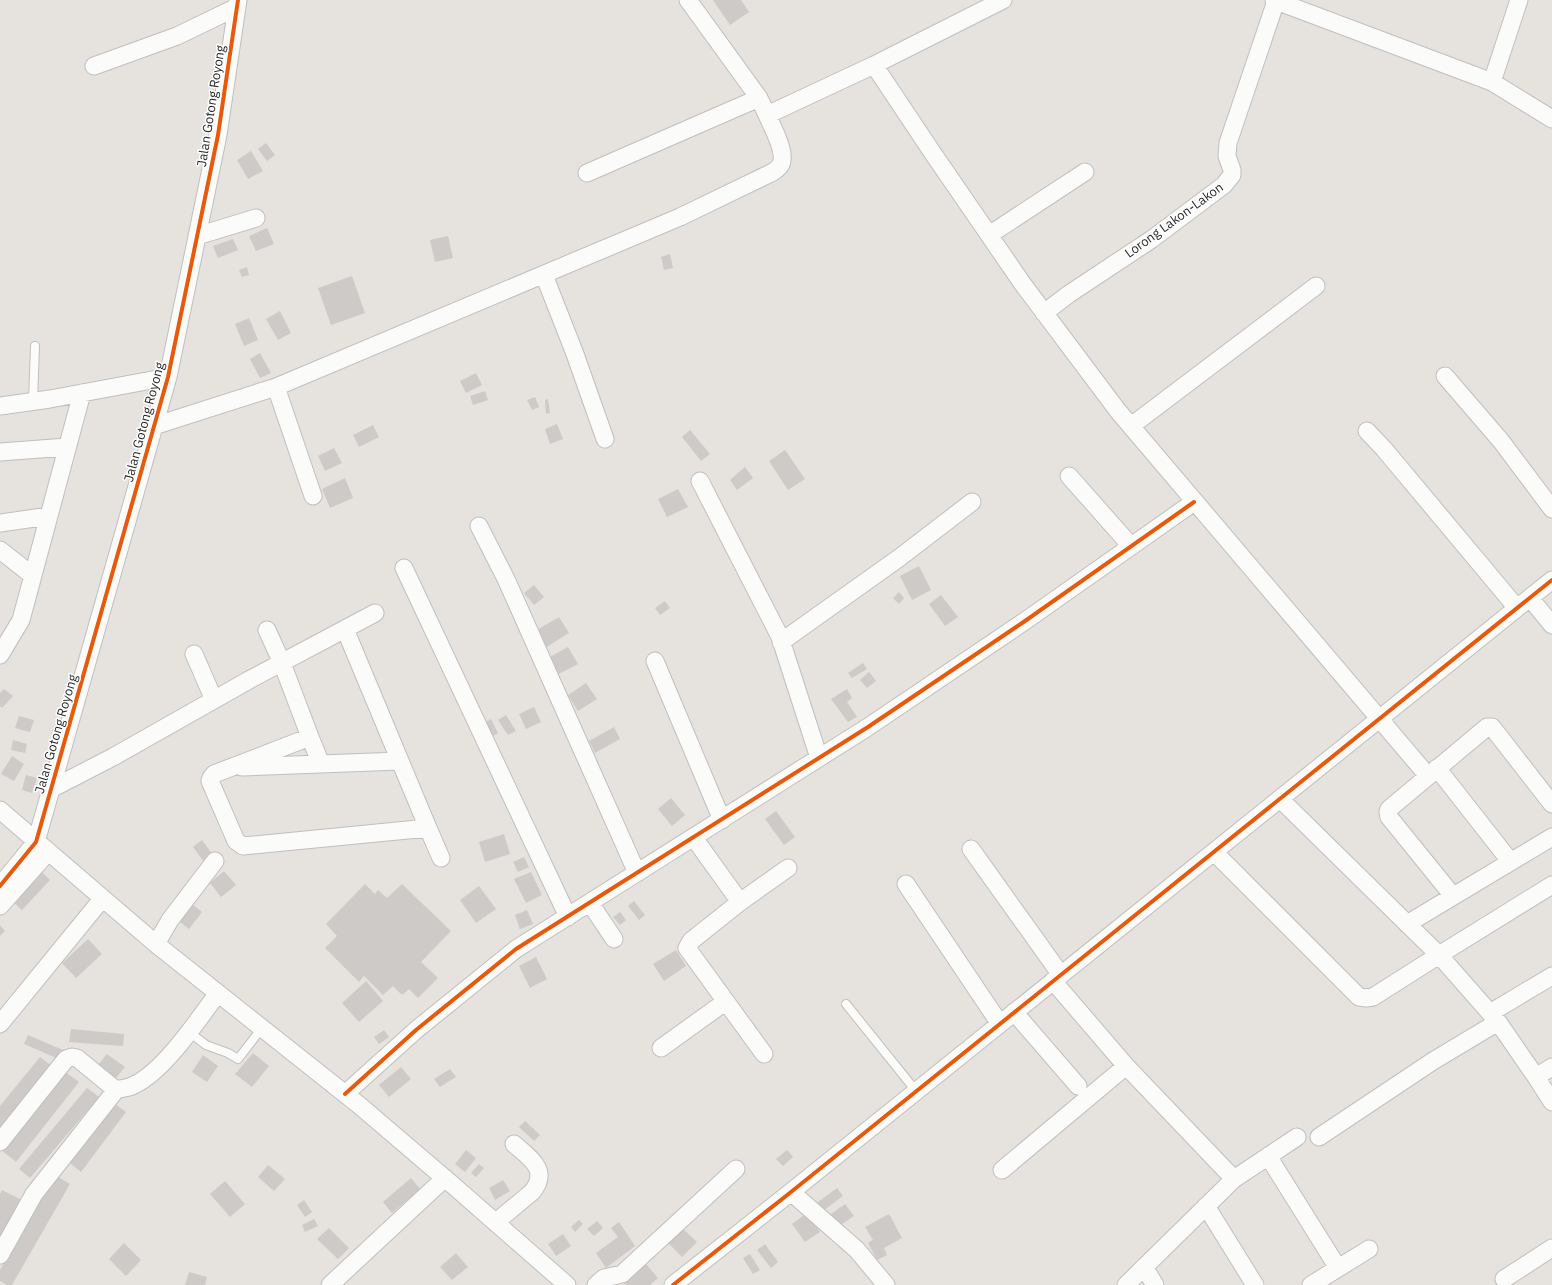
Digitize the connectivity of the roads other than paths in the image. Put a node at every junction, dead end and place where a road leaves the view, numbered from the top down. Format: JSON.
{"nodes":[{"id":1,"x":688,"y":0,"type":"edge"},
{"id":2,"x":1003,"y":0,"type":"edge"},
{"id":3,"x":1275,"y":0,"type":"edge"},
{"id":4,"x":1519,"y":0,"type":"edge"},
{"id":5,"x":237,"y":4,"type":"edge"},
{"id":6,"x":874,"y":65,"type":"junction"},
{"id":7,"x":94,"y":66,"type":"dead end"},
{"id":8,"x":1492,"y":82,"type":"junction"},
{"id":9,"x":759,"y":98,"type":"junction"},
{"id":10,"x":767,"y":115,"type":"junction"},
{"id":11,"x":1552,"y":119,"type":"edge"},
{"id":12,"x":1085,"y":172,"type":"dead end"},
{"id":13,"x":587,"y":173,"type":"dead end"},
{"id":14,"x":256,"y":218,"type":"dead end"},
{"id":15,"x":989,"y":235,"type":"junction"},
{"id":16,"x":197,"y":236,"type":"junction"},
{"id":17,"x":544,"y":275,"type":"junction"},
{"id":18,"x":1316,"y":286,"type":"dead end"},
{"id":19,"x":1044,"y":313,"type":"junction"},
{"id":20,"x":35,"y":346,"type":"dead end"},
{"id":21,"x":1444,"y":376,"type":"dead end"},
{"id":22,"x":168,"y":377,"type":"junction"},
{"id":23,"x":276,"y":387,"type":"junction"},
{"id":24,"x":82,"y":393,"type":"junction"},
{"id":25,"x":33,"y":401,"type":"junction"},
{"id":26,"x":0,"y":406,"type":"edge"},
{"id":27,"x":154,"y":426,"type":"junction"},
{"id":28,"x":1131,"y":426,"type":"junction"},
{"id":29,"x":1367,"y":431,"type":"dead end"},
{"id":30,"x":605,"y":439,"type":"dead end"},
{"id":31,"x":67,"y":447,"type":"junction"},
{"id":32,"x":0,"y":452,"type":"edge"},
{"id":33,"x":1069,"y":476,"type":"dead end"},
{"id":34,"x":700,"y":481,"type":"dead end"},
{"id":35,"x":313,"y":496,"type":"dead end"},
{"id":36,"x":972,"y":502,"type":"dead end"},
{"id":37,"x":1194,"y":502,"type":"junction"},
{"id":38,"x":1552,"y":509,"type":"edge"},
{"id":39,"x":49,"y":516,"type":"junction"},
{"id":40,"x":0,"y":523,"type":"edge"},
{"id":41,"x":479,"y":526,"type":"dead end"},
{"id":42,"x":1131,"y":546,"type":"junction"},
{"id":43,"x":0,"y":550,"type":"edge"},
{"id":44,"x":404,"y":568,"type":"dead end"},
{"id":45,"x":32,"y":576,"type":"junction"},
{"id":46,"x":1552,"y":580,"type":"edge"},
{"id":47,"x":1524,"y":603,"type":"junction"},
{"id":48,"x":375,"y":613,"type":"dead end"},
{"id":49,"x":1552,"y":625,"type":"edge"},
{"id":50,"x":345,"y":629,"type":"junction"},
{"id":51,"x":267,"y":630,"type":"dead end"},
{"id":52,"x":781,"y":642,"type":"junction"},
{"id":53,"x":194,"y":654,"type":"dead end"},
{"id":54,"x":0,"y":655,"type":"edge"},
{"id":55,"x":655,"y":661,"type":"dead end"},
{"id":56,"x":282,"y":663,"type":"junction"},
{"id":57,"x":214,"y":700,"type":"junction"},
{"id":58,"x":1380,"y":718,"type":"junction"},
{"id":59,"x":310,"y":737,"type":"junction"},
{"id":60,"x":819,"y":758,"type":"junction"},
{"id":61,"x":400,"y":761,"type":"junction"},
{"id":62,"x":321,"y":764,"type":"junction"},
{"id":63,"x":230,"y":768,"type":"junction"},
{"id":64,"x":1432,"y":772,"type":"junction"},
{"id":65,"x":51,"y":789,"type":"junction"},
{"id":66,"x":1280,"y":799,"type":"junction"},
{"id":67,"x":1552,"y":804,"type":"edge"},
{"id":68,"x":0,"y":810,"type":"edge"},
{"id":69,"x":722,"y":820,"type":"junction"},
{"id":70,"x":428,"y":828,"type":"junction"},
{"id":71,"x":1552,"y":837,"type":"edge"},
{"id":72,"x":694,"y":838,"type":"junction"},
{"id":73,"x":42,"y":847,"type":"junction"},
{"id":74,"x":971,"y":849,"type":"dead end"},
{"id":75,"x":1214,"y":852,"type":"junction"},
{"id":76,"x":441,"y":858,"type":"dead end"},
{"id":77,"x":215,"y":861,"type":"dead end"},
{"id":78,"x":1510,"y":861,"type":"junction"},
{"id":79,"x":788,"y":868,"type":"dead end"},
{"id":80,"x":637,"y":873,"type":"junction"},
{"id":81,"x":906,"y":884,"type":"dead end"},
{"id":82,"x":1552,"y":885,"type":"edge"},
{"id":83,"x":0,"y":886,"type":"edge"},
{"id":84,"x":1453,"y":896,"type":"junction"},
{"id":85,"x":102,"y":899,"type":"junction"},
{"id":86,"x":740,"y":902,"type":"junction"},
{"id":87,"x":590,"y":903,"type":"junction"},
{"id":88,"x":0,"y":906,"type":"edge"},
{"id":89,"x":568,"y":917,"type":"junction"},
{"id":90,"x":1407,"y":924,"type":"junction"},
{"id":91,"x":614,"y":939,"type":"dead end"},
{"id":92,"x":156,"y":944,"type":"junction"},
{"id":93,"x":1439,"y":955,"type":"junction"},
{"id":94,"x":1552,"y":976,"type":"edge"},
{"id":95,"x":1057,"y":978,"type":"junction"},
{"id":96,"x":218,"y":993,"type":"junction"},
{"id":97,"x":725,"y":1002,"type":"junction"},
{"id":98,"x":846,"y":1004,"type":"dead end"},
{"id":99,"x":1014,"y":1012,"type":"junction"},
{"id":100,"x":1494,"y":1017,"type":"junction"},
{"id":101,"x":0,"y":1024,"type":"edge"},
{"id":102,"x":1000,"y":1024,"type":"junction"},
{"id":103,"x":262,"y":1028,"type":"junction"},
{"id":104,"x":189,"y":1032,"type":"junction"},
{"id":105,"x":660,"y":1048,"type":"dead end"},
{"id":106,"x":764,"y":1054,"type":"dead end"},
{"id":107,"x":1126,"y":1066,"type":"junction"},
{"id":108,"x":1552,"y":1067,"type":"edge"},
{"id":109,"x":1536,"y":1077,"type":"junction"},
{"id":110,"x":1078,"y":1086,"type":"dead end"},
{"id":111,"x":116,"y":1090,"type":"junction"},
{"id":112,"x":916,"y":1091,"type":"junction"},
{"id":113,"x":345,"y":1094,"type":"junction"},
{"id":114,"x":1552,"y":1102,"type":"edge"},
{"id":115,"x":1298,"y":1137,"type":"dead end"},
{"id":116,"x":1319,"y":1137,"type":"dead end"},
{"id":117,"x":0,"y":1142,"type":"edge"},
{"id":118,"x":514,"y":1144,"type":"dead end"},
{"id":119,"x":1268,"y":1156,"type":"junction"},
{"id":120,"x":736,"y":1169,"type":"dead end"},
{"id":121,"x":1002,"y":1170,"type":"dead end"},
{"id":122,"x":445,"y":1178,"type":"junction"},
{"id":123,"x":1234,"y":1179,"type":"junction"},
{"id":124,"x":791,"y":1192,"type":"junction"},
{"id":125,"x":1206,"y":1206,"type":"junction"},
{"id":126,"x":496,"y":1222,"type":"junction"},
{"id":127,"x":1552,"y":1248,"type":"edge"},
{"id":128,"x":1369,"y":1249,"type":"dead end"},
{"id":129,"x":0,"y":1255,"type":"edge"},
{"id":130,"x":1144,"y":1267,"type":"junction"},
{"id":131,"x":1338,"y":1268,"type":"junction"},
{"id":132,"x":1504,"y":1279,"type":"dead end"},
{"id":133,"x":330,"y":1285,"type":"edge"},
{"id":134,"x":567,"y":1285,"type":"edge"},
{"id":135,"x":596,"y":1285,"type":"edge"},
{"id":136,"x":673,"y":1285,"type":"edge"},
{"id":137,"x":886,"y":1285,"type":"edge"},
{"id":138,"x":1126,"y":1285,"type":"edge"},
{"id":139,"x":1155,"y":1285,"type":"edge"},
{"id":140,"x":1255,"y":1285,"type":"edge"},
{"id":141,"x":1311,"y":1285,"type":"edge"}],
"edges":[{"from":1,"to":9,"type":"street"},
{"from":2,"to":6,"type":"street"},
{"from":3,"to":8,"type":"street"},
{"from":3,"to":19,"type":"street","name":"Lorong Lakon-Lakon"},
{"from":4,"to":8,"type":"street"},
{"from":5,"to":7,"type":"street"},
{"from":5,"to":16,"type":"street","name":"Jalan Gotong Royong"},
{"from":6,"to":10,"type":"street"},
{"from":6,"to":15,"type":"street"},
{"from":8,"to":11,"type":"street"},
{"from":9,"to":10,"type":"street"},
{"from":9,"to":13,"type":"street"},
{"from":10,"to":17,"type":"street"},
{"from":12,"to":15,"type":"street"},
{"from":14,"to":16,"type":"street"},
{"from":15,"to":19,"type":"street"},
{"from":16,"to":22,"type":"street","name":"Jalan Gotong Royong"},
{"from":17,"to":23,"type":"street"},
{"from":17,"to":30,"type":"street"},
{"from":18,"to":28,"type":"street"},
{"from":19,"to":28,"type":"street"},
{"from":20,"to":25,"type":"lane"},
{"from":21,"to":38,"type":"street"},
{"from":22,"to":24,"type":"street"},
{"from":22,"to":27,"type":"street","name":"Jalan Gotong Royong"},
{"from":23,"to":27,"type":"street"},
{"from":23,"to":35,"type":"street"},
{"from":24,"to":25,"type":"street"},
{"from":24,"to":31,"type":"street"},
{"from":25,"to":26,"type":"street"},
{"from":27,"to":65,"type":"street","name":"Jalan Gotong Royong"},
{"from":28,"to":37,"type":"street"},
{"from":29,"to":47,"type":"street"},
{"from":31,"to":32,"type":"street"},
{"from":31,"to":39,"type":"street"},
{"from":33,"to":42,"type":"street"},
{"from":34,"to":52,"type":"street"},
{"from":36,"to":52,"type":"street"},
{"from":37,"to":42,"type":"street"},
{"from":37,"to":58,"type":"street"},
{"from":39,"to":40,"type":"street"},
{"from":39,"to":45,"type":"street"},
{"from":41,"to":80,"type":"street"},
{"from":42,"to":60,"type":"street"},
{"from":43,"to":45,"type":"street"},
{"from":44,"to":89,"type":"street"},
{"from":45,"to":54,"type":"street"},
{"from":46,"to":47,"type":"street"},
{"from":47,"to":49,"type":"street"},
{"from":47,"to":58,"type":"street"},
{"from":48,"to":50,"type":"street"},
{"from":50,"to":56,"type":"street"},
{"from":50,"to":61,"type":"street"},
{"from":51,"to":56,"type":"street"},
{"from":52,"to":60,"type":"street"},
{"from":53,"to":57,"type":"street"},
{"from":55,"to":69,"type":"street"},
{"from":56,"to":57,"type":"street"},
{"from":56,"to":59,"type":"street"},
{"from":57,"to":65,"type":"street"},
{"from":58,"to":64,"type":"street"},
{"from":58,"to":66,"type":"street"},
{"from":59,"to":62,"type":"street"},
{"from":59,"to":63,"type":"street"},
{"from":60,"to":69,"type":"street"},
{"from":61,"to":62,"type":"street"},
{"from":61,"to":70,"type":"street"},
{"from":62,"to":63,"type":"street"},
{"from":63,"to":70,"type":"street"},
{"from":64,"to":67,"type":"street"},
{"from":64,"to":78,"type":"street"},
{"from":64,"to":84,"type":"street"},
{"from":65,"to":73,"type":"street","name":"Jalan Gotong Royong"},
{"from":66,"to":75,"type":"street"},
{"from":66,"to":90,"type":"street"},
{"from":68,"to":73,"type":"street"},
{"from":69,"to":72,"type":"street"},
{"from":70,"to":76,"type":"street"},
{"from":71,"to":78,"type":"street"},
{"from":72,"to":80,"type":"street"},
{"from":72,"to":86,"type":"street"},
{"from":73,"to":83,"type":"street"},
{"from":73,"to":85,"type":"street"},
{"from":73,"to":88,"type":"street"},
{"from":74,"to":95,"type":"street"},
{"from":75,"to":93,"type":"street"},
{"from":75,"to":95,"type":"street"},
{"from":77,"to":92,"type":"street"},
{"from":78,"to":84,"type":"street"},
{"from":79,"to":86,"type":"street"},
{"from":80,"to":87,"type":"street"},
{"from":81,"to":102,"type":"street"},
{"from":82,"to":93,"type":"street"},
{"from":84,"to":90,"type":"street"},
{"from":85,"to":92,"type":"street"},
{"from":85,"to":101,"type":"street"},
{"from":86,"to":97,"type":"street"},
{"from":87,"to":89,"type":"street"},
{"from":87,"to":91,"type":"street"},
{"from":89,"to":113,"type":"street"},
{"from":90,"to":93,"type":"street"},
{"from":92,"to":96,"type":"street"},
{"from":93,"to":100,"type":"street"},
{"from":94,"to":100,"type":"street"},
{"from":95,"to":99,"type":"street"},
{"from":95,"to":107,"type":"street"},
{"from":96,"to":103,"type":"street"},
{"from":96,"to":104,"type":"street"},
{"from":97,"to":105,"type":"street"},
{"from":97,"to":106,"type":"street"},
{"from":98,"to":112,"type":"lane"},
{"from":99,"to":102,"type":"street"},
{"from":99,"to":110,"type":"street"},
{"from":100,"to":109,"type":"street"},
{"from":100,"to":116,"type":"street"},
{"from":102,"to":112,"type":"street"},
{"from":103,"to":104,"type":"lane"},
{"from":103,"to":113,"type":"street"},
{"from":104,"to":111,"type":"street"},
{"from":107,"to":121,"type":"street"},
{"from":107,"to":123,"type":"street"},
{"from":108,"to":109,"type":"street"},
{"from":109,"to":114,"type":"street"},
{"from":111,"to":117,"type":"street"},
{"from":111,"to":129,"type":"street"},
{"from":112,"to":124,"type":"street"},
{"from":113,"to":122,"type":"street"},
{"from":115,"to":119,"type":"street"},
{"from":118,"to":126,"type":"street"},
{"from":119,"to":123,"type":"street"},
{"from":119,"to":131,"type":"street"},
{"from":120,"to":135,"type":"street"},
{"from":122,"to":126,"type":"street"},
{"from":122,"to":133,"type":"street"},
{"from":123,"to":125,"type":"street"},
{"from":124,"to":136,"type":"street"},
{"from":124,"to":137,"type":"street"},
{"from":125,"to":130,"type":"street"},
{"from":125,"to":140,"type":"street"},
{"from":126,"to":134,"type":"street"},
{"from":127,"to":132,"type":"street"},
{"from":128,"to":131,"type":"street"},
{"from":130,"to":138,"type":"street"},
{"from":130,"to":139,"type":"street"},
{"from":131,"to":141,"type":"street"}]}
